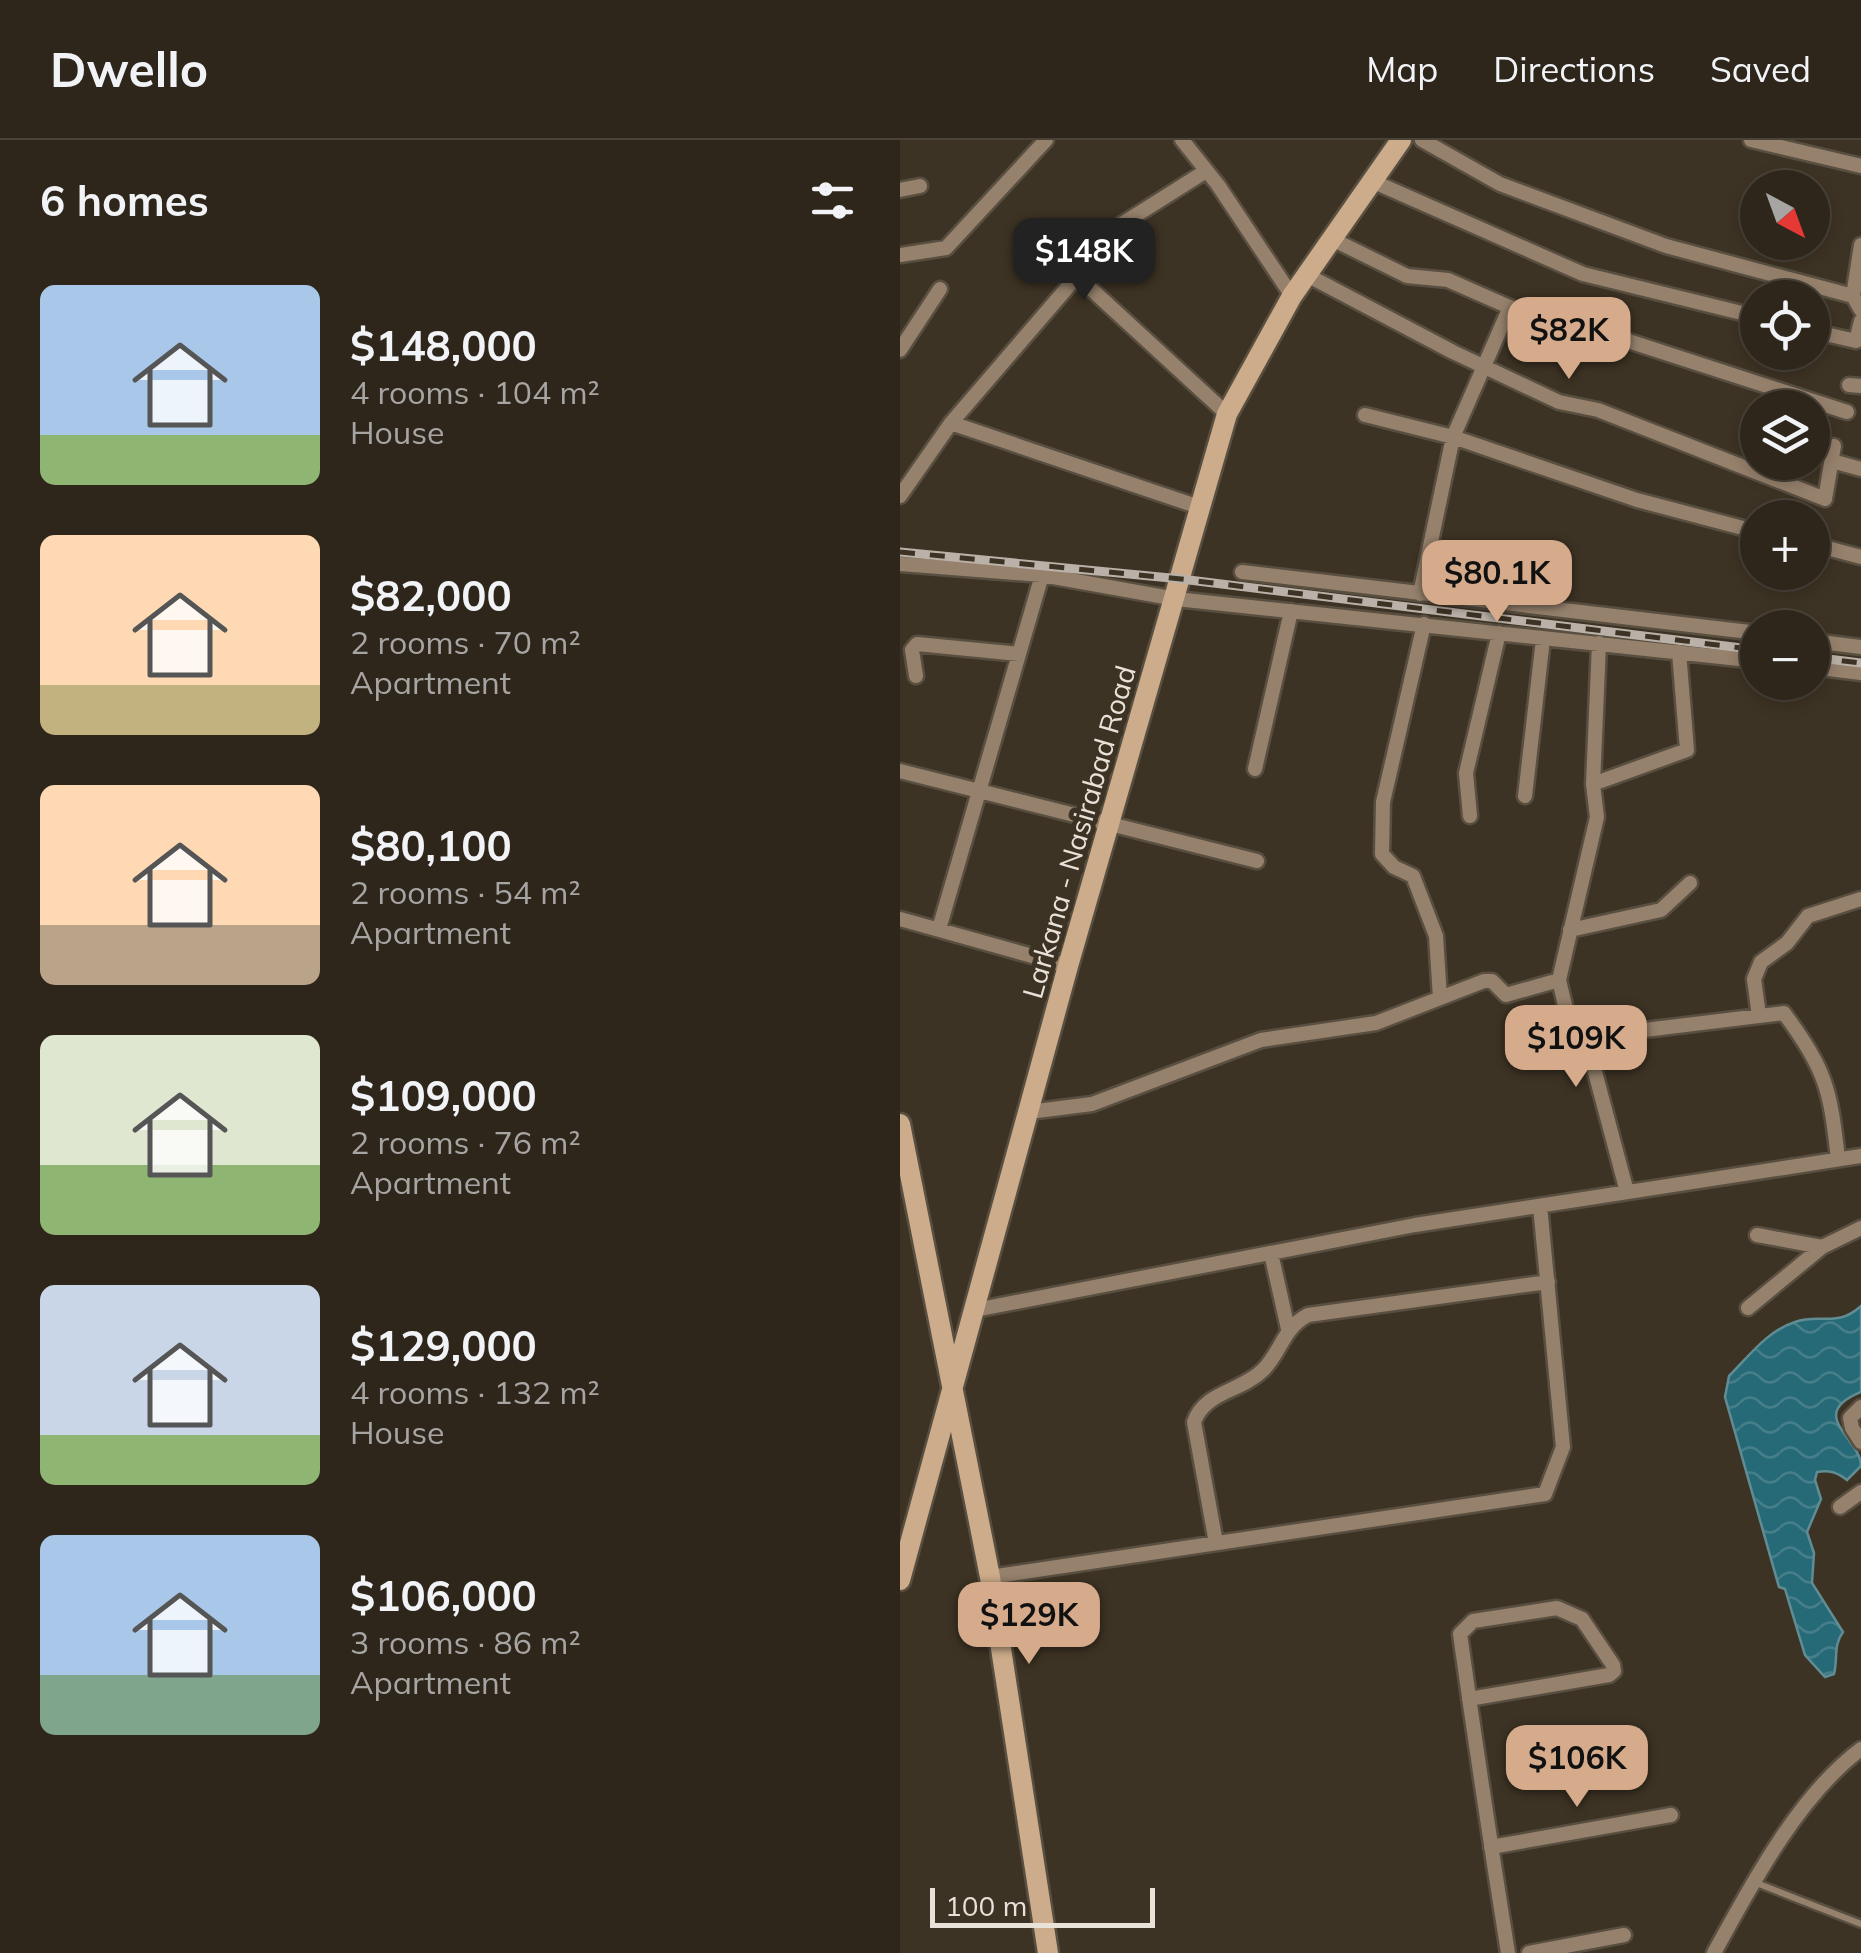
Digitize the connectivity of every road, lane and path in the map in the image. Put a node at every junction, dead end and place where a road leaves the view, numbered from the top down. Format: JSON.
{"nodes":[{"id":1,"x":1046,"y":140,"type":"edge"},
{"id":2,"x":1182,"y":140,"type":"edge"},
{"id":3,"x":1199,"y":140,"type":"edge"},
{"id":4,"x":1401,"y":140,"type":"edge"},
{"id":5,"x":1422,"y":140,"type":"edge"},
{"id":6,"x":1751,"y":140,"type":"edge"},
{"id":7,"x":1203,"y":166,"type":"junction"},
{"id":8,"x":1861,"y":166,"type":"edge"},
{"id":9,"x":1372,"y":181,"type":"junction"},
{"id":10,"x":920,"y":186,"type":"dead end"},
{"id":11,"x":900,"y":190,"type":"edge"},
{"id":12,"x":1332,"y":239,"type":"junction"},
{"id":13,"x":1861,"y":244,"type":"edge"},
{"id":14,"x":900,"y":255,"type":"edge"},
{"id":15,"x":1307,"y":275,"type":"junction"},
{"id":16,"x":1078,"y":277,"type":"junction"},
{"id":17,"x":940,"y":289,"type":"dead end"},
{"id":18,"x":1292,"y":296,"type":"junction"},
{"id":19,"x":1858,"y":303,"type":"edge"},
{"id":20,"x":1510,"y":308,"type":"junction"},
{"id":21,"x":1740,"y":313,"type":"edge"},
{"id":22,"x":1861,"y":321,"type":"edge"},
{"id":23,"x":1830,"y":335,"type":"edge"},
{"id":24,"x":900,"y":350,"type":"edge"},
{"id":25,"x":1484,"y":366,"type":"junction"},
{"id":26,"x":1847,"y":412,"type":"dead end"},
{"id":27,"x":1227,"y":414,"type":"junction"},
{"id":28,"x":1365,"y":415,"type":"dead end"},
{"id":29,"x":951,"y":423,"type":"junction"},
{"id":30,"x":1453,"y":437,"type":"junction"},
{"id":31,"x":1861,"y":469,"type":"edge"},
{"id":32,"x":900,"y":496,"type":"edge"},
{"id":33,"x":1199,"y":507,"type":"junction"},
{"id":34,"x":1740,"y":527,"type":"edge"},
{"id":35,"x":1830,"y":549,"type":"edge"},
{"id":36,"x":1861,"y":557,"type":"edge"},
{"id":37,"x":900,"y":564,"type":"edge"},
{"id":38,"x":1242,"y":572,"type":"dead end"},
{"id":39,"x":1042,"y":575,"type":"junction"},
{"id":40,"x":1420,"y":594,"type":"junction"},
{"id":41,"x":1176,"y":599,"type":"junction"},
{"id":42,"x":1291,"y":611,"type":"junction"},
{"id":43,"x":1424,"y":624,"type":"junction"},
{"id":44,"x":1740,"y":632,"type":"edge"},
{"id":45,"x":1499,"y":634,"type":"junction"},
{"id":46,"x":1543,"y":639,"type":"junction"},
{"id":47,"x":1599,"y":643,"type":"junction"},
{"id":48,"x":1830,"y":643,"type":"edge"},
{"id":49,"x":1861,"y":647,"type":"edge"},
{"id":50,"x":1679,"y":652,"type":"junction"},
{"id":51,"x":1019,"y":654,"type":"junction"},
{"id":52,"x":1740,"y":659,"type":"edge"},
{"id":53,"x":1830,"y":669,"type":"edge"},
{"id":54,"x":1861,"y":673,"type":"edge"},
{"id":55,"x":916,"y":676,"type":"dead end"},
{"id":56,"x":1255,"y":769,"type":"dead end"},
{"id":57,"x":900,"y":771,"type":"edge"},
{"id":58,"x":1593,"y":784,"type":"junction"},
{"id":59,"x":979,"y":791,"type":"junction"},
{"id":60,"x":1525,"y":796,"type":"dead end"},
{"id":61,"x":1470,"y":816,"type":"dead end"},
{"id":62,"x":1110,"y":824,"type":"junction"},
{"id":63,"x":1256,"y":862,"type":"dead end"},
{"id":64,"x":1690,"y":883,"type":"dead end"},
{"id":65,"x":1861,"y":899,"type":"edge"},
{"id":66,"x":900,"y":919,"type":"edge"},
{"id":67,"x":939,"y":929,"type":"junction"},
{"id":68,"x":1570,"y":930,"type":"junction"},
{"id":69,"x":1068,"y":966,"type":"junction"},
{"id":70,"x":1559,"y":980,"type":"junction"},
{"id":71,"x":1440,"y":998,"type":"junction"},
{"id":72,"x":1759,"y":1016,"type":"junction"},
{"id":73,"x":1591,"y":1057,"type":"junction"},
{"id":74,"x":1029,"y":1112,"type":"junction"},
{"id":75,"x":900,"y":1124,"type":"edge"},
{"id":76,"x":1850,"y":1158,"type":"edge"},
{"id":77,"x":1861,"y":1174,"type":"edge"},
{"id":78,"x":1627,"y":1192,"type":"junction"},
{"id":79,"x":1540,"y":1206,"type":"junction"},
{"id":80,"x":1861,"y":1228,"type":"edge"},
{"id":81,"x":1758,"y":1236,"type":"dead end"},
{"id":82,"x":1822,"y":1247,"type":"junction"},
{"id":83,"x":1270,"y":1253,"type":"junction"},
{"id":84,"x":1548,"y":1282,"type":"junction"},
{"id":85,"x":1748,"y":1308,"type":"dead end"},
{"id":86,"x":975,"y":1310,"type":"junction"},
{"id":87,"x":1288,"y":1330,"type":"junction"},
{"id":88,"x":954,"y":1390,"type":"junction"},
{"id":89,"x":1861,"y":1407,"type":"edge"},
{"id":90,"x":1861,"y":1442,"type":"edge"},
{"id":91,"x":1861,"y":1492,"type":"edge"},
{"id":92,"x":1840,"y":1506,"type":"dead end"},
{"id":93,"x":1216,"y":1543,"type":"junction"},
{"id":94,"x":990,"y":1577,"type":"junction"},
{"id":95,"x":900,"y":1580,"type":"edge"},
{"id":96,"x":1470,"y":1700,"type":"junction"},
{"id":97,"x":1861,"y":1749,"type":"edge"},
{"id":98,"x":1671,"y":1815,"type":"dead end"},
{"id":99,"x":1491,"y":1848,"type":"junction"},
{"id":100,"x":1753,"y":1882,"type":"junction"},
{"id":101,"x":1861,"y":1924,"type":"edge"},
{"id":102,"x":1624,"y":1934,"type":"dead end"},
{"id":103,"x":1048,"y":1953,"type":"edge"},
{"id":104,"x":1508,"y":1953,"type":"edge"},
{"id":105,"x":1529,"y":1953,"type":"edge"},
{"id":106,"x":1714,"y":1953,"type":"edge"}],
"edges":[{"from":1,"to":14,"type":"street"},
{"from":2,"to":7,"type":"street"},
{"from":3,"to":7,"type":"street"},
{"from":4,"to":9,"type":"main road","name":"Larkana - Nasirabad Road"},
{"from":5,"to":19,"type":"street"},
{"from":6,"to":8,"type":"street"},
{"from":7,"to":16,"type":"street"},
{"from":7,"to":18,"type":"street"},
{"from":9,"to":12,"type":"main road","name":"Larkana - Nasirabad Road"},
{"from":9,"to":21,"type":"street"},
{"from":10,"to":11,"type":"street"},
{"from":12,"to":15,"type":"main road","name":"Larkana - Nasirabad Road"},
{"from":12,"to":20,"type":"street"},
{"from":13,"to":19,"type":"street"},
{"from":15,"to":18,"type":"main road","name":"Larkana - Nasirabad Road"},
{"from":15,"to":25,"type":"street"},
{"from":16,"to":27,"type":"street"},
{"from":16,"to":29,"type":"street"},
{"from":17,"to":24,"type":"street"},
{"from":18,"to":27,"type":"main road","name":"Larkana - Nasirabad Road"},
{"from":20,"to":25,"type":"street"},
{"from":20,"to":26,"type":"street"},
{"from":22,"to":23,"type":"street"},
{"from":25,"to":30,"type":"street"},
{"from":25,"to":31,"type":"street"},
{"from":27,"to":33,"type":"main road","name":"Larkana - Nasirabad Road"},
{"from":28,"to":30,"type":"street"},
{"from":29,"to":32,"type":"street"},
{"from":29,"to":33,"type":"street"},
{"from":30,"to":34,"type":"street"},
{"from":30,"to":40,"type":"street"},
{"from":33,"to":41,"type":"main road","name":"Larkana - Nasirabad Road"},
{"from":35,"to":36,"type":"street"},
{"from":37,"to":39,"type":"street"},
{"from":38,"to":40,"type":"street"},
{"from":39,"to":41,"type":"street"},
{"from":39,"to":51,"type":"street"},
{"from":40,"to":44,"type":"street"},
{"from":41,"to":42,"type":"street"},
{"from":41,"to":62,"type":"main road","name":"Larkana - Nasirabad Road"},
{"from":42,"to":43,"type":"street"},
{"from":42,"to":56,"type":"street"},
{"from":43,"to":45,"type":"street"},
{"from":43,"to":71,"type":"street"},
{"from":45,"to":46,"type":"street"},
{"from":45,"to":61,"type":"street"},
{"from":46,"to":47,"type":"street"},
{"from":46,"to":60,"type":"street"},
{"from":47,"to":50,"type":"street"},
{"from":47,"to":58,"type":"street"},
{"from":48,"to":49,"type":"street"},
{"from":50,"to":52,"type":"street"},
{"from":50,"to":58,"type":"street"},
{"from":51,"to":55,"type":"street"},
{"from":51,"to":59,"type":"street"},
{"from":53,"to":54,"type":"street"},
{"from":57,"to":59,"type":"street"},
{"from":58,"to":68,"type":"street"},
{"from":59,"to":62,"type":"street"},
{"from":59,"to":67,"type":"street"},
{"from":62,"to":63,"type":"street"},
{"from":62,"to":69,"type":"main road","name":"Larkana - Nasirabad Road"},
{"from":64,"to":68,"type":"street"},
{"from":65,"to":72,"type":"street"},
{"from":66,"to":67,"type":"street"},
{"from":67,"to":69,"type":"street"},
{"from":68,"to":70,"type":"street"},
{"from":69,"to":74,"type":"main road","name":"Larkana - Nasirabad Road"},
{"from":70,"to":71,"type":"street"},
{"from":70,"to":73,"type":"street"},
{"from":71,"to":74,"type":"street"},
{"from":72,"to":73,"type":"street"},
{"from":72,"to":76,"type":"street"},
{"from":73,"to":78,"type":"street"},
{"from":74,"to":86,"type":"main road","name":"Larkana - Nasirabad Road"},
{"from":75,"to":88,"type":"main road"},
{"from":76,"to":77,"type":"street"},
{"from":76,"to":78,"type":"street"},
{"from":78,"to":79,"type":"street"},
{"from":79,"to":83,"type":"street"},
{"from":79,"to":84,"type":"street"},
{"from":80,"to":82,"type":"street"},
{"from":81,"to":82,"type":"street"},
{"from":82,"to":85,"type":"street"},
{"from":83,"to":86,"type":"street"},
{"from":83,"to":87,"type":"street"},
{"from":84,"to":87,"type":"street"},
{"from":84,"to":93,"type":"street"},
{"from":86,"to":88,"type":"main road","name":"Larkana - Nasirabad Road"},
{"from":87,"to":93,"type":"street"},
{"from":88,"to":94,"type":"main road"},
{"from":88,"to":95,"type":"main road","name":"Larkana - Nasirabad Road"},
{"from":89,"to":90,"type":"street"},
{"from":91,"to":92,"type":"street"},
{"from":93,"to":94,"type":"street"},
{"from":94,"to":103,"type":"main road"},
{"from":96,"to":96,"type":"street"},
{"from":96,"to":99,"type":"street"},
{"from":97,"to":100,"type":"street"},
{"from":98,"to":99,"type":"street"},
{"from":99,"to":104,"type":"street"},
{"from":100,"to":101,"type":"lane"},
{"from":100,"to":106,"type":"street"},
{"from":102,"to":105,"type":"street"}]}
